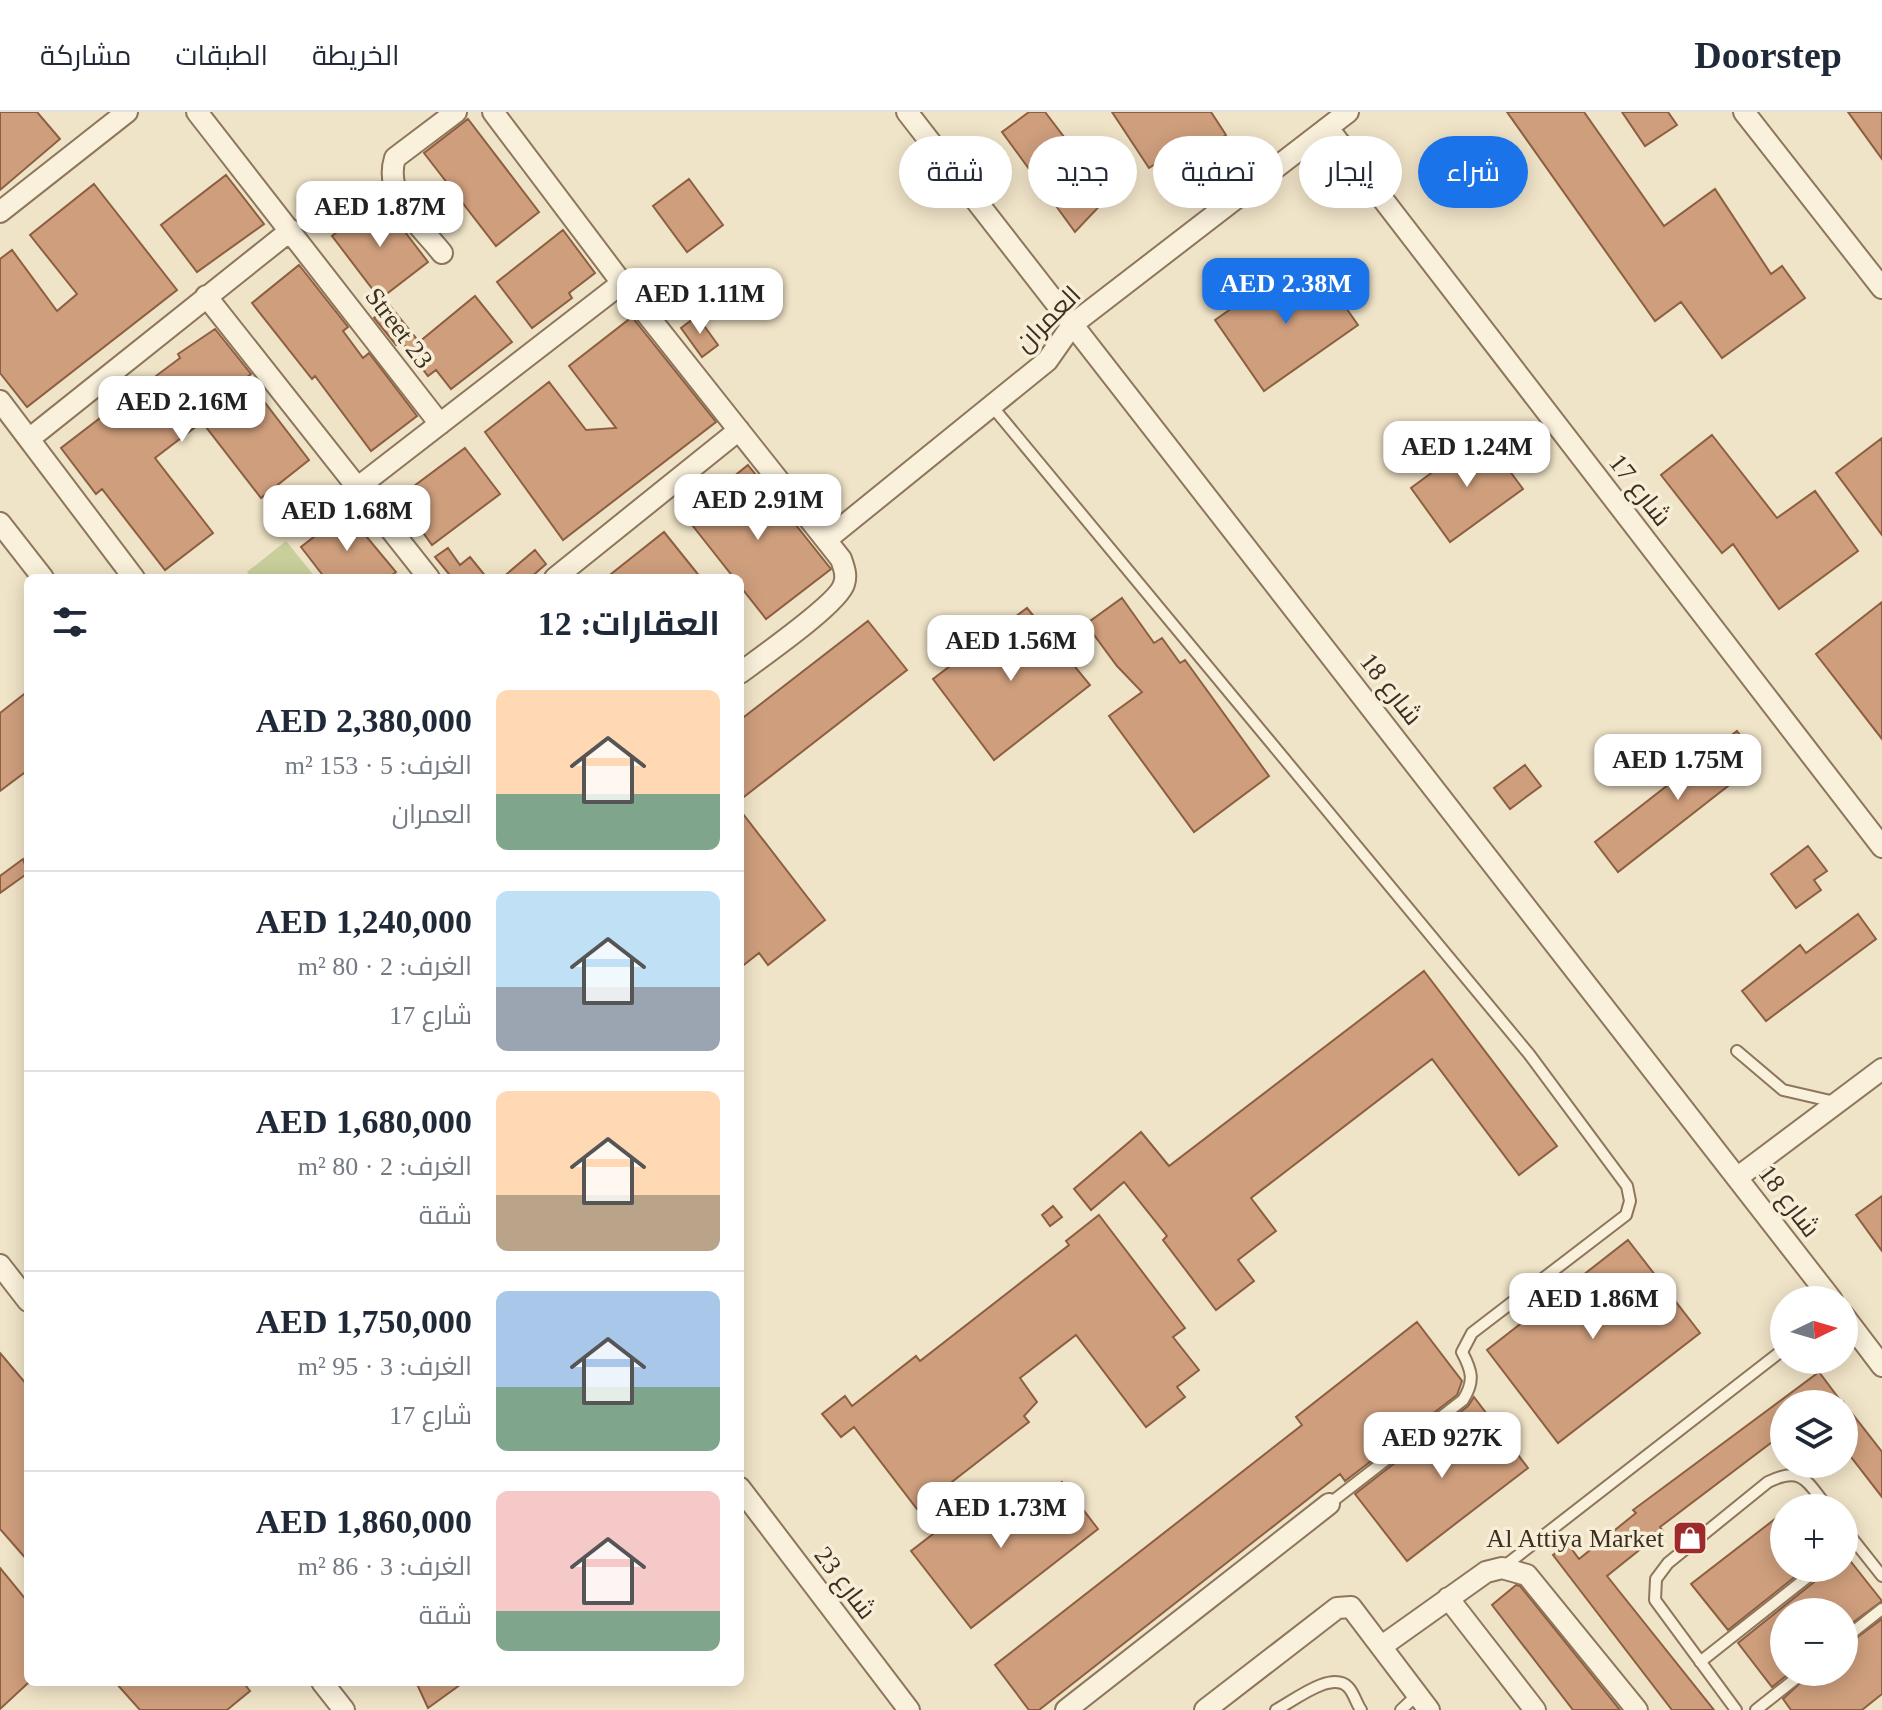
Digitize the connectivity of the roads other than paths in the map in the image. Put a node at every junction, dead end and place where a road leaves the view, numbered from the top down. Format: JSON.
{"nodes":[{"id":1,"x":127,"y":112,"type":"edge"},
{"id":2,"x":197,"y":112,"type":"edge"},
{"id":3,"x":456,"y":112,"type":"edge"},
{"id":4,"x":493,"y":112,"type":"edge"},
{"id":5,"x":907,"y":112,"type":"edge"},
{"id":6,"x":1348,"y":112,"type":"edge"},
{"id":7,"x":1744,"y":112,"type":"edge"},
{"id":8,"x":1328,"y":128,"type":"junction"},
{"id":9,"x":0,"y":212,"type":"edge"},
{"id":10,"x":291,"y":230,"type":"junction"},
{"id":11,"x":442,"y":253,"type":"dead end"},
{"id":12,"x":622,"y":283,"type":"junction"},
{"id":13,"x":1882,"y":288,"type":"edge"},
{"id":14,"x":206,"y":296,"type":"junction"},
{"id":15,"x":1073,"y":324,"type":"junction"},
{"id":16,"x":0,"y":401,"type":"edge"},
{"id":17,"x":991,"y":405,"type":"junction"},
{"id":18,"x":440,"y":424,"type":"junction"},
{"id":19,"x":739,"y":430,"type":"junction"},
{"id":20,"x":29,"y":439,"type":"junction"},
{"id":21,"x":357,"y":488,"type":"junction"},
{"id":22,"x":0,"y":523,"type":"edge"},
{"id":23,"x":826,"y":540,"type":"junction"},
{"id":24,"x":40,"y":574,"type":"edge"},
{"id":25,"x":131,"y":574,"type":"edge"},
{"id":26,"x":426,"y":574,"type":"edge"},
{"id":27,"x":560,"y":574,"type":"edge"},
{"id":28,"x":744,"y":670,"type":"edge"},
{"id":29,"x":1882,"y":847,"type":"edge"},
{"id":30,"x":1737,"y":1051,"type":"dead end"},
{"id":31,"x":1882,"y":1069,"type":"edge"},
{"id":32,"x":1837,"y":1102,"type":"junction"},
{"id":33,"x":1738,"y":1177,"type":"junction"},
{"id":34,"x":0,"y":1265,"type":"edge"},
{"id":35,"x":1821,"y":1286,"type":"edge"},
{"id":36,"x":24,"y":1296,"type":"edge"},
{"id":37,"x":1858,"y":1334,"type":"edge"},
{"id":38,"x":1770,"y":1360,"type":"edge"},
{"id":39,"x":1882,"y":1366,"type":"edge"},
{"id":40,"x":744,"y":1493,"type":"edge"},
{"id":41,"x":1816,"y":1494,"type":"edge"},
{"id":42,"x":1329,"y":1504,"type":"joint"},
{"id":43,"x":1858,"y":1545,"type":"edge"},
{"id":44,"x":1502,"y":1568,"type":"junction"},
{"id":45,"x":1882,"y":1576,"type":"edge"},
{"id":46,"x":1801,"y":1582,"type":"edge"},
{"id":47,"x":1448,"y":1598,"type":"junction"},
{"id":48,"x":1882,"y":1609,"type":"edge"},
{"id":49,"x":1858,"y":1628,"type":"edge"},
{"id":50,"x":1382,"y":1646,"type":"junction"},
{"id":51,"x":1700,"y":1662,"type":"junction"},
{"id":52,"x":325,"y":1686,"type":"edge"},
{"id":53,"x":1786,"y":1686,"type":"edge"},
{"id":54,"x":1424,"y":1702,"type":"edge"},
{"id":55,"x":344,"y":1710,"type":"edge"},
{"id":56,"x":909,"y":1710,"type":"edge"},
{"id":57,"x":1066,"y":1710,"type":"edge"},
{"id":58,"x":1205,"y":1710,"type":"edge"},
{"id":59,"x":1276,"y":1710,"type":"edge"},
{"id":60,"x":1361,"y":1710,"type":"edge"},
{"id":61,"x":1401,"y":1710,"type":"edge"},
{"id":62,"x":1535,"y":1710,"type":"edge"},
{"id":63,"x":1637,"y":1710,"type":"edge"},
{"id":64,"x":1736,"y":1710,"type":"edge"},
{"id":65,"x":1756,"y":1710,"type":"edge"}],
"edges":[{"from":1,"to":9,"type":"street"},
{"from":2,"to":10,"type":"street","name":"Street 23"},
{"from":3,"to":11,"type":"street"},
{"from":4,"to":12,"type":"street"},
{"from":5,"to":15,"type":"street","name":"شارع 18"},
{"from":6,"to":8,"type":"street","name":"العمران"},
{"from":7,"to":13,"type":"street"},
{"from":8,"to":15,"type":"street","name":"العمران"},
{"from":8,"to":29,"type":"street","name":"شارع 17"},
{"from":10,"to":14,"type":"street"},
{"from":10,"to":18,"type":"street","name":"Street 23"},
{"from":12,"to":18,"type":"street"},
{"from":12,"to":19,"type":"street"},
{"from":14,"to":20,"type":"street"},
{"from":14,"to":21,"type":"street"},
{"from":15,"to":17,"type":"street","name":"العمران"},
{"from":15,"to":33,"type":"street","name":"شارع 18"},
{"from":16,"to":20,"type":"street"},
{"from":17,"to":23,"type":"street","name":"العمران"},
{"from":17,"to":42,"type":"lane"},
{"from":18,"to":21,"type":"street"},
{"from":19,"to":23,"type":"street"},
{"from":19,"to":27,"type":"street"},
{"from":20,"to":25,"type":"street"},
{"from":21,"to":26,"type":"street"},
{"from":22,"to":24,"type":"street"},
{"from":23,"to":28,"type":"street"},
{"from":30,"to":32,"type":"lane"},
{"from":31,"to":32,"type":"street"},
{"from":32,"to":33,"type":"street"},
{"from":33,"to":35,"type":"street","name":"شارع 18"},
{"from":34,"to":36,"type":"street"},
{"from":37,"to":39,"type":"street"},
{"from":38,"to":44,"type":"lane"},
{"from":40,"to":56,"type":"street","name":"شارع 23"},
{"from":41,"to":51,"type":"lane"},
{"from":42,"to":57,"type":"street"},
{"from":43,"to":45,"type":"lane"},
{"from":44,"to":47,"type":"street"},
{"from":44,"to":63,"type":"street"},
{"from":46,"to":51,"type":"lane"},
{"from":47,"to":50,"type":"street"},
{"from":47,"to":62,"type":"street"},
{"from":48,"to":49,"type":"lane"},
{"from":50,"to":54,"type":"street"},
{"from":50,"to":58,"type":"street"},
{"from":51,"to":64,"type":"lane"},
{"from":52,"to":55,"type":"street"},
{"from":53,"to":65,"type":"lane"},
{"from":54,"to":61,"type":"lane"},
{"from":59,"to":60,"type":"lane"}]}
